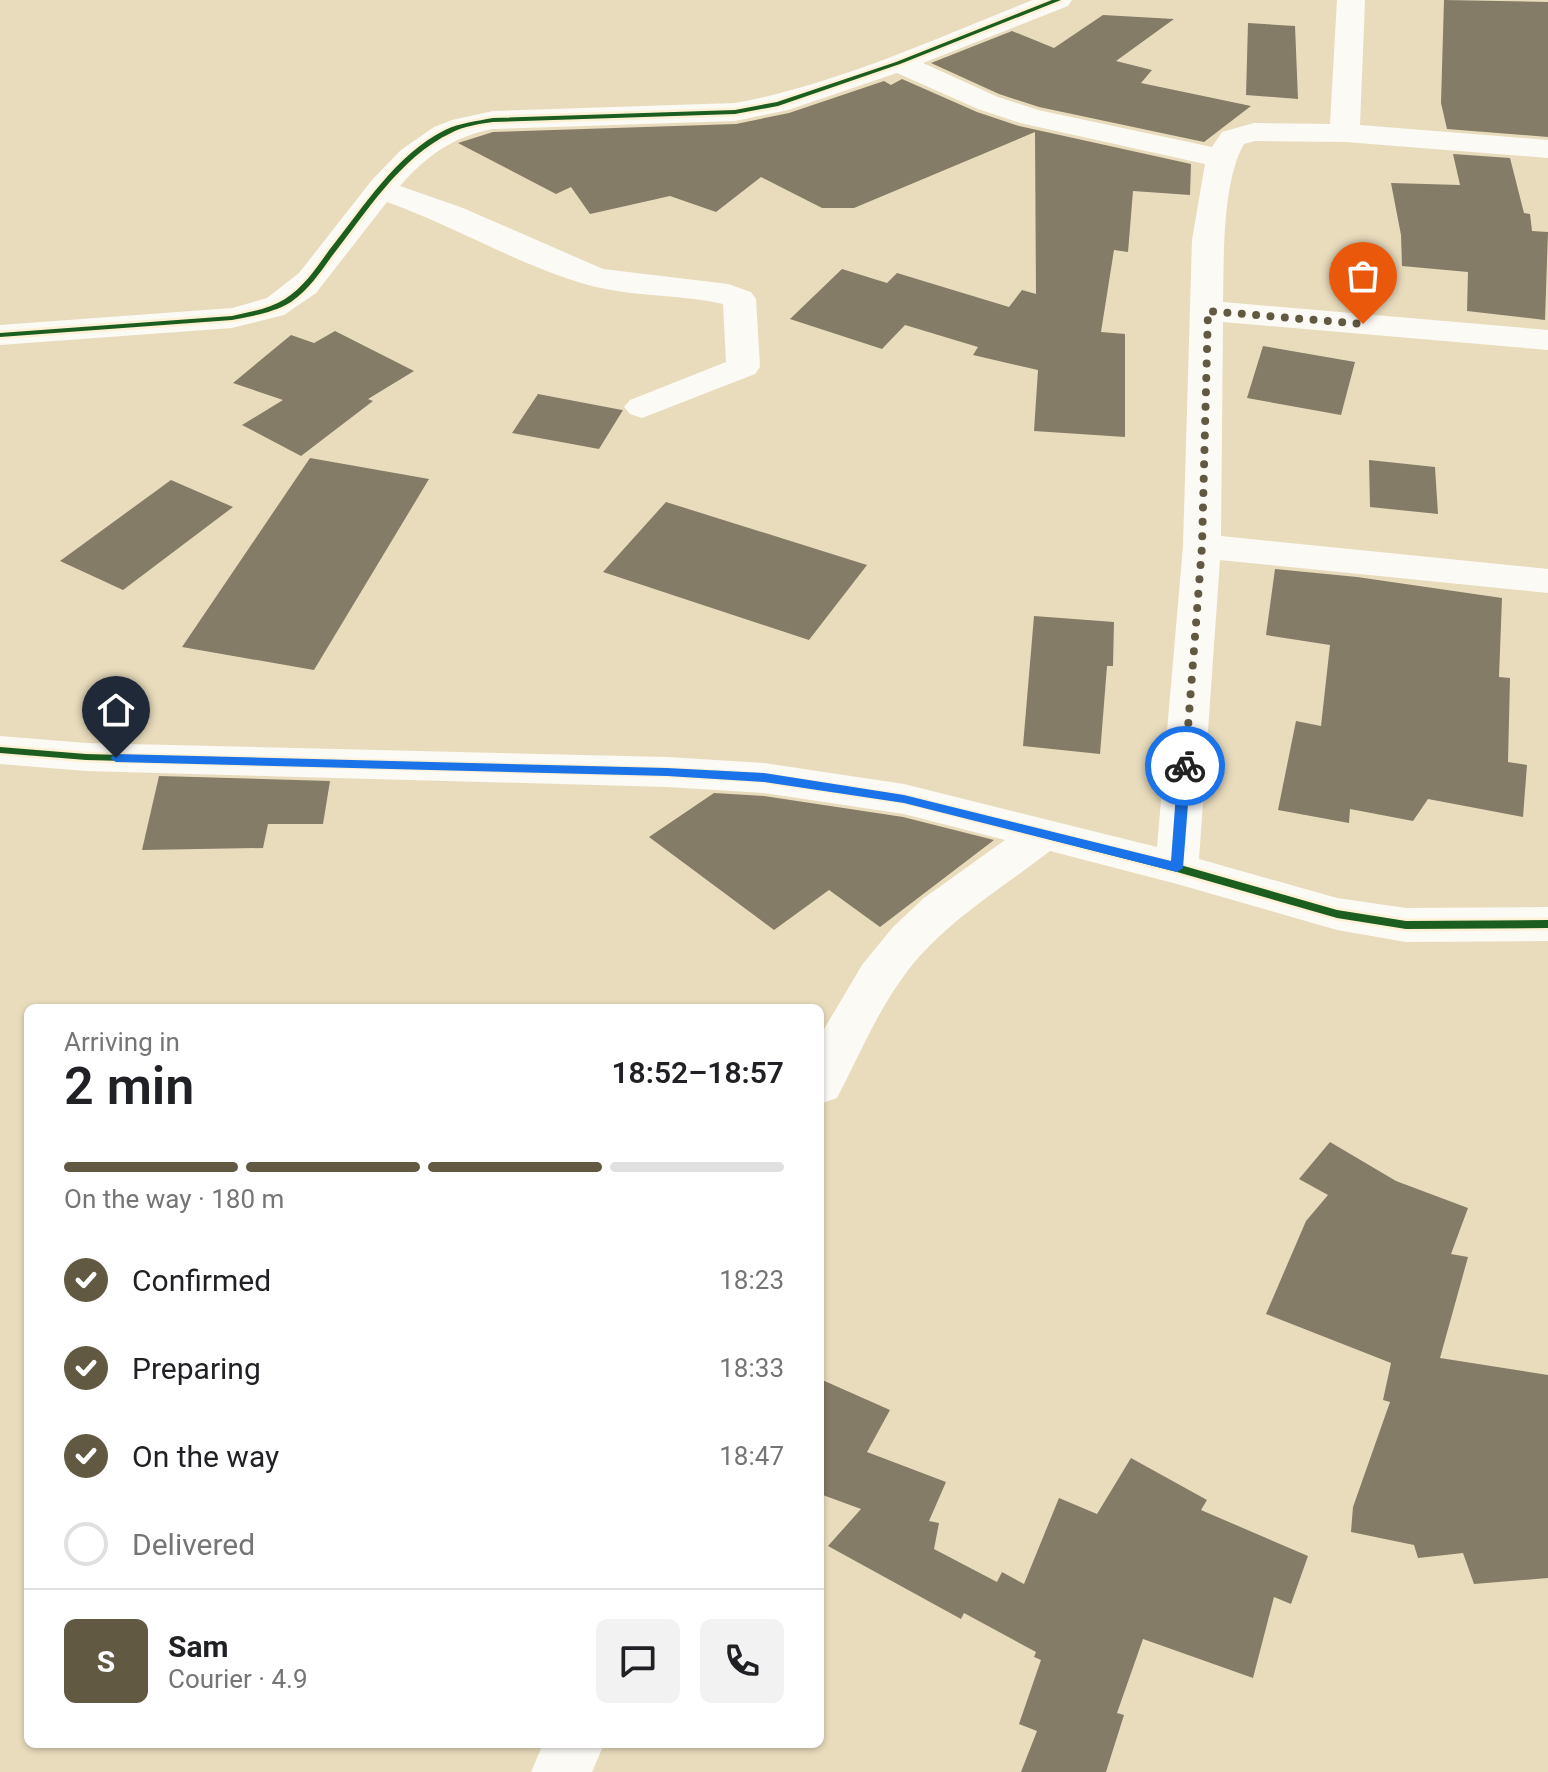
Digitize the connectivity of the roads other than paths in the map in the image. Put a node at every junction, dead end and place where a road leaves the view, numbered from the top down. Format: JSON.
{"nodes":[{"id":1,"x":1058,"y":0,"type":"edge"},
{"id":2,"x":1351,"y":0,"type":"edge"},
{"id":3,"x":898,"y":63,"type":"junction"},
{"id":4,"x":1345,"y":133,"type":"junction"},
{"id":5,"x":1548,"y":149,"type":"edge"},
{"id":6,"x":1221,"y":158,"type":"junction"},
{"id":7,"x":382,"y":190,"type":"junction"},
{"id":8,"x":1208,"y":311,"type":"junction"},
{"id":9,"x":0,"y":335,"type":"edge"},
{"id":10,"x":1548,"y":340,"type":"edge"},
{"id":11,"x":642,"y":407,"type":"dead end"},
{"id":12,"x":1202,"y":546,"type":"junction"},
{"id":13,"x":1548,"y":581,"type":"edge"},
{"id":14,"x":0,"y":750,"type":"edge"},
{"id":15,"x":1044,"y":834,"type":"junction"},
{"id":16,"x":1177,"y":868,"type":"junction"},
{"id":17,"x":1548,"y":924,"type":"edge"},
{"id":18,"x":824,"y":1076,"type":"edge"},
{"id":19,"x":572,"y":1748,"type":"edge"},
{"id":20,"x":561,"y":1772,"type":"edge"}],
"edges":[{"from":1,"to":3,"type":"street"},
{"from":2,"to":4,"type":"street"},
{"from":3,"to":6,"type":"street"},
{"from":3,"to":7,"type":"street"},
{"from":4,"to":5,"type":"street"},
{"from":4,"to":6,"type":"street"},
{"from":6,"to":8,"type":"street"},
{"from":7,"to":9,"type":"street"},
{"from":7,"to":11,"type":"street"},
{"from":8,"to":10,"type":"street"},
{"from":8,"to":12,"type":"street"},
{"from":12,"to":13,"type":"street"},
{"from":12,"to":16,"type":"street"},
{"from":14,"to":15,"type":"street"},
{"from":15,"to":16,"type":"street"},
{"from":15,"to":18,"type":"street"},
{"from":16,"to":17,"type":"street"},
{"from":19,"to":20,"type":"street"}]}
